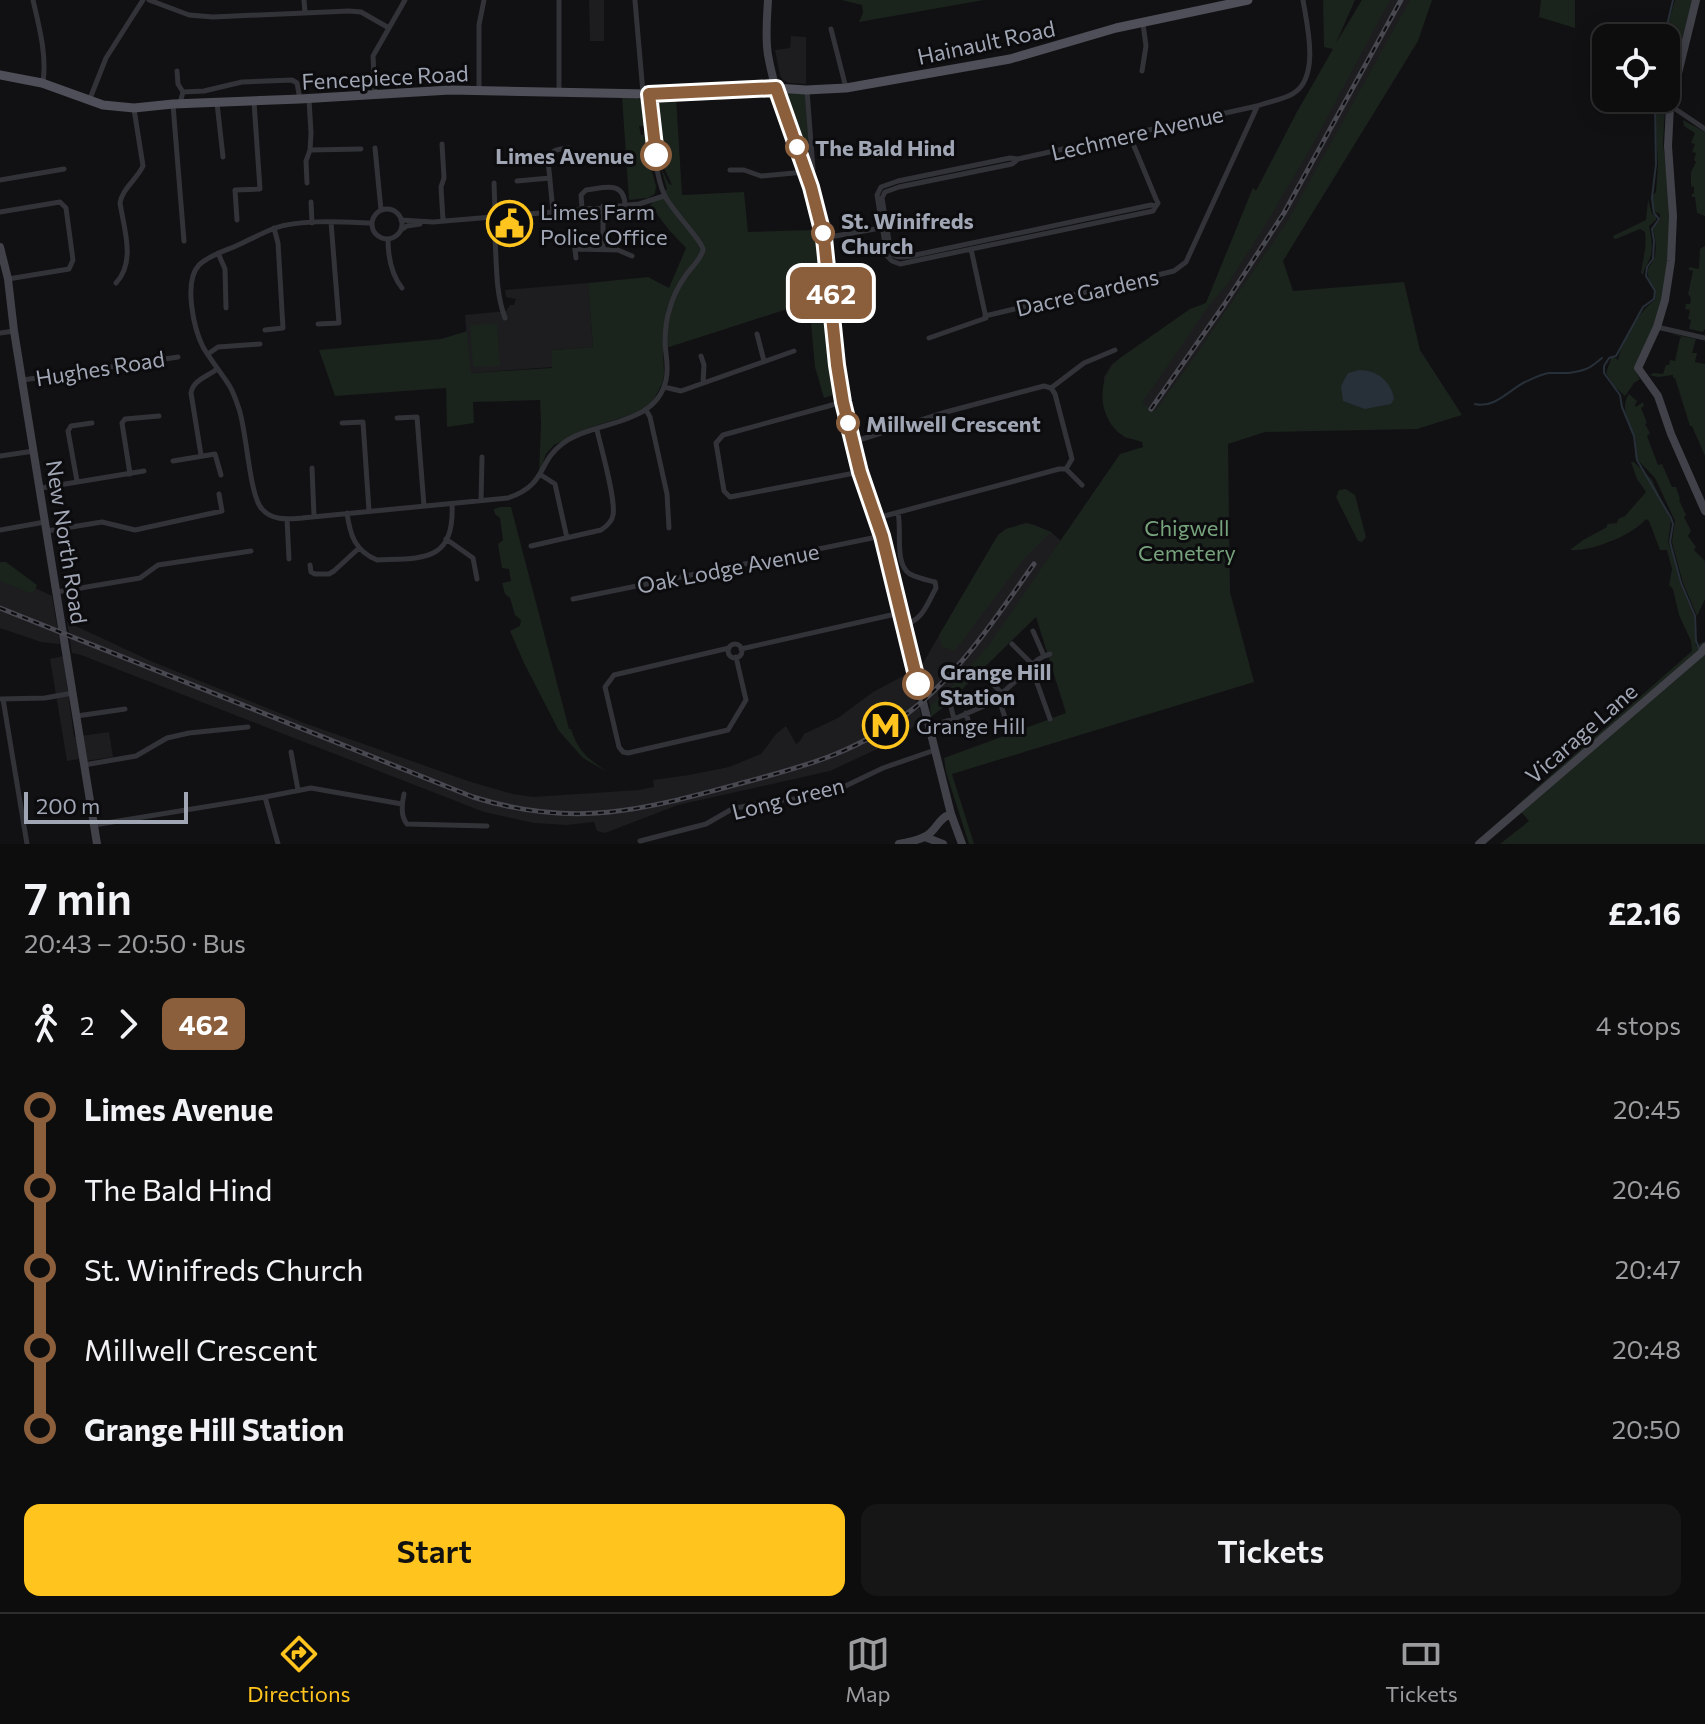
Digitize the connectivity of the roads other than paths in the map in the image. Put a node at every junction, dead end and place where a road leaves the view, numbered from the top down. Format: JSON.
{"nodes":[{"id":1,"x":33,"y":0,"type":"edge"},
{"id":2,"x":146,"y":0,"type":"edge"},
{"id":3,"x":304,"y":0,"type":"edge"},
{"id":4,"x":405,"y":0,"type":"edge"},
{"id":5,"x":484,"y":0,"type":"edge"},
{"id":6,"x":559,"y":0,"type":"edge"},
{"id":7,"x":768,"y":0,"type":"edge"},
{"id":8,"x":1248,"y":0,"type":"edge"},
{"id":9,"x":1303,"y":0,"type":"edge"},
{"id":10,"x":1696,"y":0,"type":"edge"},
{"id":11,"x":635,"y":1,"type":"edge"},
{"id":12,"x":305,"y":13,"type":"junction"},
{"id":13,"x":1142,"y":23,"type":"junction"},
{"id":14,"x":389,"y":28,"type":"junction"},
{"id":15,"x":831,"y":29,"type":"dead end"},
{"id":16,"x":1680,"y":65,"type":"edge"},
{"id":17,"x":177,"y":71,"type":"dead end"},
{"id":18,"x":1142,"y":71,"type":"dead end"},
{"id":19,"x":0,"y":75,"type":"edge"},
{"id":20,"x":42,"y":83,"type":"junction"},
{"id":21,"x":776,"y":88,"type":"junction"},
{"id":22,"x":846,"y":88,"type":"junction"},
{"id":23,"x":479,"y":90,"type":"junction"},
{"id":24,"x":806,"y":90,"type":"junction"},
{"id":25,"x":559,"y":91,"type":"junction"},
{"id":26,"x":183,"y":92,"type":"junction"},
{"id":27,"x":646,"y":94,"type":"junction"},
{"id":28,"x":375,"y":95,"type":"junction"},
{"id":29,"x":304,"y":99,"type":"junction"},
{"id":30,"x":89,"y":101,"type":"junction"},
{"id":31,"x":254,"y":101,"type":"junction"},
{"id":32,"x":217,"y":103,"type":"junction"},
{"id":33,"x":176,"y":104,"type":"junction"},
{"id":34,"x":1257,"y":106,"type":"junction"},
{"id":35,"x":134,"y":108,"type":"junction"},
{"id":36,"x":1670,"y":112,"type":"edge"},
{"id":37,"x":1679,"y":112,"type":"edge"},
{"id":38,"x":1705,"y":129,"type":"edge"},
{"id":39,"x":1129,"y":134,"type":"junction"},
{"id":40,"x":442,"y":144,"type":"dead end"},
{"id":41,"x":375,"y":148,"type":"dead end"},
{"id":42,"x":569,"y":148,"type":"dead end"},
{"id":43,"x":361,"y":149,"type":"dead end"},
{"id":44,"x":310,"y":150,"type":"junction"},
{"id":45,"x":223,"y":157,"type":"dead end"},
{"id":46,"x":64,"y":169,"type":"dead end"},
{"id":47,"x":730,"y":170,"type":"dead end"},
{"id":48,"x":806,"y":172,"type":"junction"},
{"id":49,"x":550,"y":178,"type":"junction"},
{"id":50,"x":0,"y":180,"type":"edge"},
{"id":51,"x":517,"y":181,"type":"dead end"},
{"id":52,"x":307,"y":183,"type":"dead end"},
{"id":53,"x":494,"y":183,"type":"dead end"},
{"id":54,"x":811,"y":187,"type":"junction"},
{"id":55,"x":664,"y":196,"type":"junction"},
{"id":56,"x":311,"y":202,"type":"dead end"},
{"id":57,"x":625,"y":205,"type":"junction"},
{"id":58,"x":603,"y":206,"type":"junction"},
{"id":59,"x":582,"y":208,"type":"junction"},
{"id":60,"x":381,"y":210,"type":"junction"},
{"id":61,"x":0,"y":212,"type":"edge"},
{"id":62,"x":553,"y":212,"type":"junction"},
{"id":63,"x":493,"y":217,"type":"junction"},
{"id":64,"x":237,"y":220,"type":"dead end"},
{"id":65,"x":401,"y":220,"type":"junction"},
{"id":66,"x":443,"y":220,"type":"junction"},
{"id":67,"x":331,"y":222,"type":"junction"},
{"id":68,"x":433,"y":222,"type":"junction"},
{"id":69,"x":312,"y":223,"type":"junction"},
{"id":70,"x":372,"y":223,"type":"junction"},
{"id":71,"x":274,"y":228,"type":"junction"},
{"id":72,"x":884,"y":228,"type":"junction"},
{"id":73,"x":401,"y":230,"type":"junction"},
{"id":74,"x":824,"y":238,"type":"junction"},
{"id":75,"x":388,"y":239,"type":"junction"},
{"id":76,"x":184,"y":241,"type":"dead end"},
{"id":77,"x":574,"y":241,"type":"dead end"},
{"id":78,"x":0,"y":247,"type":"edge"},
{"id":79,"x":970,"y":247,"type":"junction"},
{"id":80,"x":603,"y":248,"type":"junction"},
{"id":81,"x":575,"y":249,"type":"junction"},
{"id":82,"x":218,"y":253,"type":"junction"},
{"id":83,"x":632,"y":256,"type":"dead end"},
{"id":84,"x":576,"y":258,"type":"dead end"},
{"id":85,"x":8,"y":279,"type":"junction"},
{"id":86,"x":116,"y":283,"type":"dead end"},
{"id":87,"x":402,"y":288,"type":"dead end"},
{"id":88,"x":10,"y":294,"type":"junction"},
{"id":89,"x":0,"y":295,"type":"edge"},
{"id":90,"x":226,"y":308,"type":"dead end"},
{"id":91,"x":985,"y":317,"type":"junction"},
{"id":92,"x":505,"y":318,"type":"dead end"},
{"id":93,"x":318,"y":324,"type":"dead end"},
{"id":94,"x":1657,"y":327,"type":"junction"},
{"id":95,"x":265,"y":330,"type":"dead end"},
{"id":96,"x":14,"y":331,"type":"junction"},
{"id":97,"x":0,"y":333,"type":"edge"},
{"id":98,"x":757,"y":334,"type":"dead end"},
{"id":99,"x":929,"y":338,"type":"dead end"},
{"id":100,"x":1705,"y":338,"type":"edge"},
{"id":101,"x":260,"y":344,"type":"dead end"},
{"id":102,"x":1115,"y":350,"type":"dead end"},
{"id":103,"x":794,"y":351,"type":"dead end"},
{"id":104,"x":208,"y":354,"type":"junction"},
{"id":105,"x":701,"y":356,"type":"dead end"},
{"id":106,"x":178,"y":357,"type":"dead end"},
{"id":107,"x":764,"y":361,"type":"junction"},
{"id":108,"x":217,"y":369,"type":"junction"},
{"id":109,"x":23,"y":380,"type":"junction"},
{"id":110,"x":703,"y":384,"type":"junction"},
{"id":111,"x":664,"y":387,"type":"junction"},
{"id":112,"x":1051,"y":388,"type":"junction"},
{"id":113,"x":843,"y":402,"type":"junction"},
{"id":114,"x":646,"y":410,"type":"junction"},
{"id":115,"x":159,"y":416,"type":"dead end"},
{"id":116,"x":397,"y":418,"type":"dead end"},
{"id":117,"x":92,"y":423,"type":"dead end"},
{"id":118,"x":342,"y":423,"type":"dead end"},
{"id":119,"x":597,"y":430,"type":"junction"},
{"id":120,"x":852,"y":442,"type":"junction"},
{"id":121,"x":35,"y":451,"type":"junction"},
{"id":122,"x":201,"y":455,"type":"junction"},
{"id":123,"x":0,"y":456,"type":"edge"},
{"id":124,"x":482,"y":457,"type":"dead end"},
{"id":125,"x":173,"y":461,"type":"dead end"},
{"id":126,"x":312,"y":468,"type":"dead end"},
{"id":127,"x":1066,"y":469,"type":"junction"},
{"id":128,"x":144,"y":471,"type":"dead end"},
{"id":129,"x":860,"y":472,"type":"junction"},
{"id":130,"x":130,"y":474,"type":"junction"},
{"id":131,"x":221,"y":475,"type":"dead end"},
{"id":132,"x":541,"y":475,"type":"junction"},
{"id":133,"x":77,"y":481,"type":"junction"},
{"id":134,"x":1082,"y":485,"type":"dead end"},
{"id":135,"x":41,"y":488,"type":"junction"},
{"id":136,"x":219,"y":494,"type":"dead end"},
{"id":137,"x":481,"y":501,"type":"junction"},
{"id":138,"x":452,"y":504,"type":"junction"},
{"id":139,"x":424,"y":506,"type":"junction"},
{"id":140,"x":369,"y":511,"type":"junction"},
{"id":141,"x":1705,"y":511,"type":"edge"},
{"id":142,"x":347,"y":513,"type":"junction"},
{"id":143,"x":898,"y":513,"type":"junction"},
{"id":144,"x":314,"y":516,"type":"junction"},
{"id":145,"x":877,"y":518,"type":"junction"},
{"id":146,"x":287,"y":519,"type":"junction"},
{"id":147,"x":46,"y":526,"type":"junction"},
{"id":148,"x":669,"y":528,"type":"dead end"},
{"id":149,"x":0,"y":530,"type":"edge"},
{"id":150,"x":882,"y":536,"type":"junction"},
{"id":151,"x":567,"y":538,"type":"junction"},
{"id":152,"x":446,"y":539,"type":"junction"},
{"id":153,"x":531,"y":546,"type":"dead end"},
{"id":154,"x":359,"y":548,"type":"junction"},
{"id":155,"x":251,"y":551,"type":"dead end"},
{"id":156,"x":289,"y":559,"type":"dead end"},
{"id":157,"x":310,"y":565,"type":"dead end"},
{"id":158,"x":477,"y":579,"type":"dead end"},
{"id":159,"x":56,"y":592,"type":"junction"},
{"id":160,"x":573,"y":599,"type":"dead end"},
{"id":161,"x":901,"y":612,"type":"junction"},
{"id":162,"x":904,"y":625,"type":"junction"},
{"id":163,"x":1033,"y":631,"type":"dead end"},
{"id":164,"x":1012,"y":644,"type":"dead end"},
{"id":165,"x":1705,"y":647,"type":"edge"},
{"id":166,"x":729,"y":648,"type":"junction"},
{"id":167,"x":741,"y":649,"type":"junction"},
{"id":168,"x":736,"y":657,"type":"junction"},
{"id":169,"x":1030,"y":667,"type":"junction"},
{"id":170,"x":983,"y":675,"type":"dead end"},
{"id":171,"x":73,"y":693,"type":"junction"},
{"id":172,"x":1000,"y":694,"type":"junction"},
{"id":173,"x":1,"y":699,"type":"edge"},
{"id":174,"x":950,"y":703,"type":"dead end"},
{"id":175,"x":125,"y":709,"type":"dead end"},
{"id":176,"x":966,"y":713,"type":"junction"},
{"id":177,"x":77,"y":716,"type":"junction"},
{"id":178,"x":954,"y":719,"type":"junction"},
{"id":179,"x":1050,"y":719,"type":"dead end"},
{"id":180,"x":929,"y":726,"type":"junction"},
{"id":181,"x":248,"y":727,"type":"dead end"},
{"id":182,"x":1010,"y":733,"type":"dead end"},
{"id":183,"x":973,"y":737,"type":"dead end"},
{"id":184,"x":935,"y":750,"type":"junction"},
{"id":185,"x":291,"y":752,"type":"dead end"},
{"id":186,"x":84,"y":765,"type":"junction"},
{"id":187,"x":298,"y":790,"type":"junction"},
{"id":188,"x":404,"y":794,"type":"dead end"},
{"id":189,"x":265,"y":797,"type":"junction"},
{"id":190,"x":402,"y":804,"type":"junction"},
{"id":191,"x":951,"y":814,"type":"junction"},
{"id":192,"x":94,"y":825,"type":"junction"},
{"id":193,"x":487,"y":826,"type":"dead end"},
{"id":194,"x":925,"y":837,"type":"junction"},
{"id":195,"x":640,"y":841,"type":"dead end"},
{"id":196,"x":27,"y":844,"type":"edge"},
{"id":197,"x":97,"y":844,"type":"edge"},
{"id":198,"x":278,"y":844,"type":"edge"},
{"id":199,"x":899,"y":844,"type":"edge"},
{"id":200,"x":943,"y":844,"type":"edge"},
{"id":201,"x":962,"y":844,"type":"edge"},
{"id":202,"x":1479,"y":844,"type":"edge"}],
"edges":[{"from":1,"to":20,"type":"street"},
{"from":2,"to":12,"type":"street"},
{"from":2,"to":30,"type":"street"},
{"from":3,"to":12,"type":"street"},
{"from":4,"to":14,"type":"street"},
{"from":5,"to":23,"type":"street"},
{"from":6,"to":25,"type":"street"},
{"from":7,"to":21,"type":"street"},
{"from":8,"to":13,"type":"main road","name":"Hainault Road"},
{"from":9,"to":34,"type":"street","name":"Lechmere Avenue"},
{"from":10,"to":16,"type":"street"},
{"from":11,"to":27,"type":"street"},
{"from":12,"to":14,"type":"street"},
{"from":13,"to":18,"type":"street"},
{"from":13,"to":22,"type":"main road","name":"Hainault Road"},
{"from":14,"to":28,"type":"street"},
{"from":15,"to":22,"type":"street"},
{"from":17,"to":26,"type":"street"},
{"from":19,"to":20,"type":"main road","name":"Fencepiece Road"},
{"from":20,"to":30,"type":"main road","name":"Fencepiece Road"},
{"from":21,"to":24,"type":"main road","name":"Hainault Road"},
{"from":21,"to":27,"type":"main road","name":"Fencepiece Road"},
{"from":21,"to":48,"type":"street"},
{"from":22,"to":24,"type":"main road","name":"Hainault Road"},
{"from":23,"to":25,"type":"main road","name":"Fencepiece Road"},
{"from":23,"to":28,"type":"main road","name":"Fencepiece Road"},
{"from":24,"to":54,"type":"street"},
{"from":25,"to":27,"type":"main road","name":"Fencepiece Road"},
{"from":26,"to":29,"type":"street"},
{"from":26,"to":33,"type":"street"},
{"from":27,"to":55,"type":"street"},
{"from":28,"to":29,"type":"main road","name":"Fencepiece Road"},
{"from":29,"to":31,"type":"main road","name":"Fencepiece Road"},
{"from":29,"to":44,"type":"street"},
{"from":30,"to":35,"type":"main road","name":"Fencepiece Road"},
{"from":31,"to":32,"type":"main road","name":"Fencepiece Road"},
{"from":31,"to":64,"type":"street"},
{"from":32,"to":33,"type":"main road","name":"Fencepiece Road"},
{"from":32,"to":45,"type":"street"},
{"from":33,"to":35,"type":"main road","name":"Fencepiece Road"},
{"from":33,"to":76,"type":"street"},
{"from":34,"to":39,"type":"street","name":"Lechmere Avenue"},
{"from":34,"to":91,"type":"street","name":"Dacre Gardens"},
{"from":35,"to":86,"type":"street"},
{"from":36,"to":94,"type":"street"},
{"from":37,"to":38,"type":"street"},
{"from":39,"to":72,"type":"street","name":"Lechmere Avenue"},
{"from":39,"to":79,"type":"street"},
{"from":40,"to":66,"type":"street"},
{"from":41,"to":60,"type":"street"},
{"from":42,"to":49,"type":"street"},
{"from":43,"to":44,"type":"street"},
{"from":44,"to":52,"type":"street"},
{"from":46,"to":50,"type":"street"},
{"from":47,"to":48,"type":"street"},
{"from":48,"to":54,"type":"street"},
{"from":49,"to":51,"type":"street"},
{"from":49,"to":62,"type":"street"},
{"from":53,"to":63,"type":"street"},
{"from":54,"to":74,"type":"street"},
{"from":55,"to":57,"type":"street"},
{"from":55,"to":111,"type":"street"},
{"from":56,"to":69,"type":"street"},
{"from":57,"to":58,"type":"street"},
{"from":57,"to":59,"type":"street"},
{"from":58,"to":59,"type":"street"},
{"from":58,"to":80,"type":"street"},
{"from":59,"to":62,"type":"street"},
{"from":60,"to":65,"type":"street"},
{"from":60,"to":70,"type":"street"},
{"from":61,"to":85,"type":"street"},
{"from":62,"to":63,"type":"street"},
{"from":63,"to":66,"type":"street"},
{"from":63,"to":92,"type":"street"},
{"from":65,"to":68,"type":"street"},
{"from":65,"to":73,"type":"street"},
{"from":66,"to":68,"type":"street"},
{"from":67,"to":69,"type":"street"},
{"from":67,"to":70,"type":"street"},
{"from":67,"to":93,"type":"street"},
{"from":68,"to":73,"type":"street"},
{"from":69,"to":71,"type":"street"},
{"from":70,"to":75,"type":"street"},
{"from":71,"to":82,"type":"street"},
{"from":71,"to":95,"type":"street"},
{"from":72,"to":74,"type":"street"},
{"from":72,"to":79,"type":"street"},
{"from":73,"to":75,"type":"street"},
{"from":74,"to":113,"type":"street"},
{"from":75,"to":87,"type":"street"},
{"from":77,"to":81,"type":"street"},
{"from":78,"to":85,"type":"street","name":"New North Road"},
{"from":79,"to":91,"type":"street"},
{"from":80,"to":81,"type":"street"},
{"from":80,"to":83,"type":"street"},
{"from":81,"to":84,"type":"street"},
{"from":82,"to":90,"type":"street"},
{"from":82,"to":104,"type":"street"},
{"from":85,"to":88,"type":"street","name":"New North Road"},
{"from":88,"to":89,"type":"street"},
{"from":88,"to":96,"type":"street","name":"New North Road"},
{"from":91,"to":99,"type":"street","name":"Dacre Gardens"},
{"from":94,"to":100,"type":"street"},
{"from":94,"to":141,"type":"street"},
{"from":96,"to":97,"type":"street"},
{"from":96,"to":109,"type":"street","name":"New North Road"},
{"from":98,"to":107,"type":"street"},
{"from":101,"to":104,"type":"street"},
{"from":102,"to":112,"type":"street"},
{"from":103,"to":107,"type":"street"},
{"from":104,"to":108,"type":"street"},
{"from":105,"to":110,"type":"street"},
{"from":106,"to":109,"type":"street","name":"Hughes Road"},
{"from":107,"to":110,"type":"street"},
{"from":108,"to":122,"type":"street"},
{"from":108,"to":146,"type":"street"},
{"from":109,"to":121,"type":"street","name":"New North Road"},
{"from":110,"to":111,"type":"street"},
{"from":111,"to":114,"type":"street"},
{"from":112,"to":120,"type":"street"},
{"from":112,"to":127,"type":"street"},
{"from":113,"to":120,"type":"street"},
{"from":113,"to":129,"type":"street"},
{"from":114,"to":119,"type":"street"},
{"from":114,"to":148,"type":"street"},
{"from":115,"to":130,"type":"street"},
{"from":116,"to":139,"type":"street"},
{"from":117,"to":133,"type":"street"},
{"from":118,"to":140,"type":"street"},
{"from":119,"to":132,"type":"street"},
{"from":119,"to":151,"type":"street"},
{"from":120,"to":129,"type":"street"},
{"from":121,"to":123,"type":"street"},
{"from":121,"to":135,"type":"street","name":"New North Road"},
{"from":122,"to":125,"type":"street"},
{"from":122,"to":131,"type":"street"},
{"from":124,"to":137,"type":"street"},
{"from":126,"to":144,"type":"street"},
{"from":127,"to":134,"type":"street"},
{"from":127,"to":143,"type":"street"},
{"from":128,"to":130,"type":"street"},
{"from":129,"to":145,"type":"street"},
{"from":130,"to":133,"type":"street"},
{"from":132,"to":137,"type":"street"},
{"from":132,"to":151,"type":"street"},
{"from":133,"to":135,"type":"street"},
{"from":135,"to":147,"type":"street","name":"New North Road"},
{"from":136,"to":147,"type":"street"},
{"from":137,"to":138,"type":"street"},
{"from":138,"to":139,"type":"street"},
{"from":138,"to":152,"type":"street"},
{"from":139,"to":140,"type":"street"},
{"from":140,"to":142,"type":"street"},
{"from":142,"to":144,"type":"street"},
{"from":142,"to":154,"type":"street"},
{"from":143,"to":145,"type":"street"},
{"from":143,"to":162,"type":"street"},
{"from":144,"to":146,"type":"street"},
{"from":145,"to":150,"type":"street"},
{"from":146,"to":156,"type":"street"},
{"from":147,"to":149,"type":"street"},
{"from":147,"to":159,"type":"street","name":"New North Road"},
{"from":150,"to":160,"type":"street","name":"Oak Lodge Avenue"},
{"from":150,"to":161,"type":"street"},
{"from":151,"to":153,"type":"street"},
{"from":152,"to":154,"type":"street"},
{"from":152,"to":158,"type":"street"},
{"from":154,"to":157,"type":"street"},
{"from":155,"to":159,"type":"street"},
{"from":159,"to":171,"type":"street","name":"New North Road"},
{"from":161,"to":162,"type":"street"},
{"from":161,"to":167,"type":"street"},
{"from":162,"to":180,"type":"street"},
{"from":163,"to":169,"type":"street"},
{"from":164,"to":169,"type":"street"},
{"from":165,"to":202,"type":"street","name":"Vicarage Lane"},
{"from":166,"to":167,"type":"street"},
{"from":166,"to":168,"type":"street"},
{"from":166,"to":168,"type":"street"},
{"from":167,"to":168,"type":"street"},
{"from":169,"to":172,"type":"street"},
{"from":169,"to":179,"type":"street"},
{"from":170,"to":172,"type":"street"},
{"from":171,"to":173,"type":"street"},
{"from":171,"to":177,"type":"street","name":"New North Road"},
{"from":172,"to":176,"type":"street"},
{"from":172,"to":182,"type":"street"},
{"from":173,"to":196,"type":"street"},
{"from":174,"to":178,"type":"street"},
{"from":175,"to":177,"type":"street"},
{"from":176,"to":178,"type":"street"},
{"from":176,"to":183,"type":"street"},
{"from":177,"to":186,"type":"street","name":"New North Road"},
{"from":178,"to":180,"type":"street"},
{"from":180,"to":184,"type":"street"},
{"from":181,"to":186,"type":"street"},
{"from":184,"to":191,"type":"street"},
{"from":184,"to":195,"type":"street","name":"Long Green"},
{"from":185,"to":187,"type":"street"},
{"from":186,"to":192,"type":"street","name":"New North Road"},
{"from":187,"to":189,"type":"street"},
{"from":187,"to":190,"type":"street"},
{"from":188,"to":190,"type":"street"},
{"from":189,"to":192,"type":"street"},
{"from":189,"to":198,"type":"street"},
{"from":190,"to":193,"type":"street"},
{"from":191,"to":194,"type":"street"},
{"from":191,"to":201,"type":"street"},
{"from":192,"to":197,"type":"street","name":"New North Road"},
{"from":194,"to":199,"type":"street"},
{"from":194,"to":200,"type":"street"}]}
